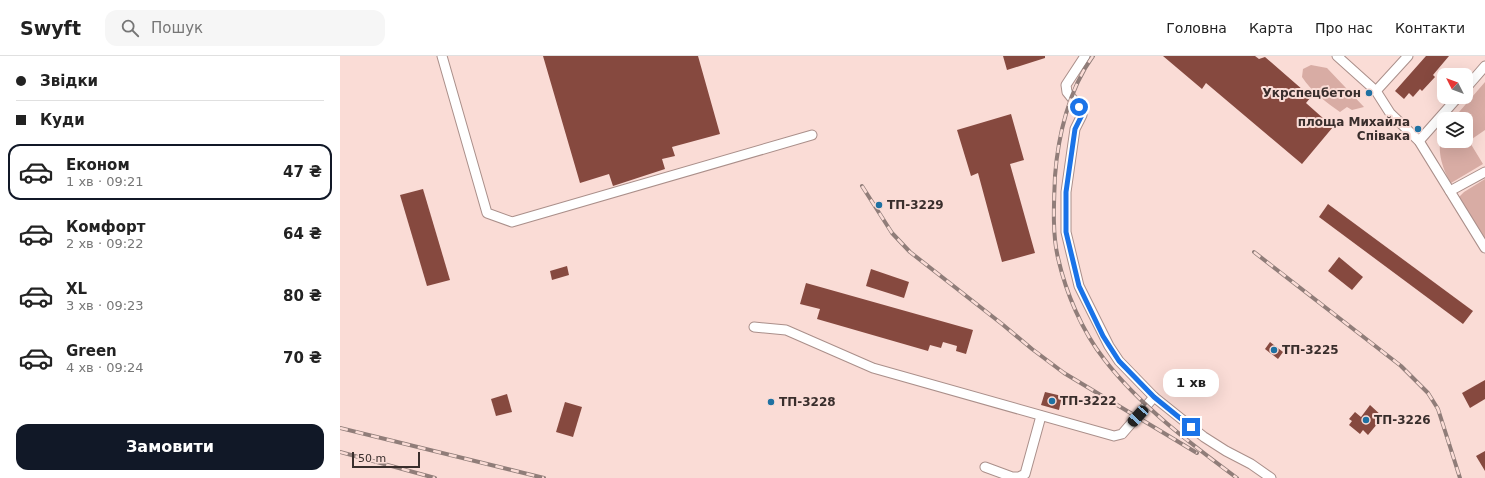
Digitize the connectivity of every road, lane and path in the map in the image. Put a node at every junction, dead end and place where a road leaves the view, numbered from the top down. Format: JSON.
{"nodes":[{"id":1,"x":442,"y":56,"type":"edge"},
{"id":2,"x":1084,"y":56,"type":"edge"},
{"id":3,"x":1337,"y":56,"type":"edge"},
{"id":4,"x":1408,"y":56,"type":"edge"},
{"id":5,"x":1485,"y":66,"type":"edge"},
{"id":6,"x":1473,"y":80,"type":"edge"},
{"id":7,"x":1376,"y":91,"type":"junction"},
{"id":8,"x":1452,"y":104,"type":"edge"},
{"id":9,"x":812,"y":135,"type":"dead end"},
{"id":10,"x":1419,"y":141,"type":"junction"},
{"id":11,"x":1485,"y":172,"type":"edge"},
{"id":12,"x":1450,"y":191,"type":"junction"},
{"id":13,"x":1485,"y":248,"type":"edge"},
{"id":14,"x":754,"y":327,"type":"dead end"},
{"id":15,"x":1154,"y":397,"type":"junction"},
{"id":16,"x":1041,"y":416,"type":"junction"},
{"id":17,"x":985,"y":467,"type":"dead end"},
{"id":18,"x":1271,"y":478,"type":"edge"}],
"edges":[{"from":1,"to":9,"type":"street"},
{"from":2,"to":15,"type":"street"},
{"from":3,"to":7,"type":"street"},
{"from":4,"to":7,"type":"street"},
{"from":5,"to":6,"type":"street"},
{"from":7,"to":10,"type":"street"},
{"from":8,"to":10,"type":"street"},
{"from":10,"to":12,"type":"street"},
{"from":11,"to":12,"type":"street"},
{"from":12,"to":13,"type":"street"},
{"from":14,"to":16,"type":"street"},
{"from":15,"to":16,"type":"street"},
{"from":15,"to":18,"type":"street"},
{"from":16,"to":17,"type":"street"}]}
